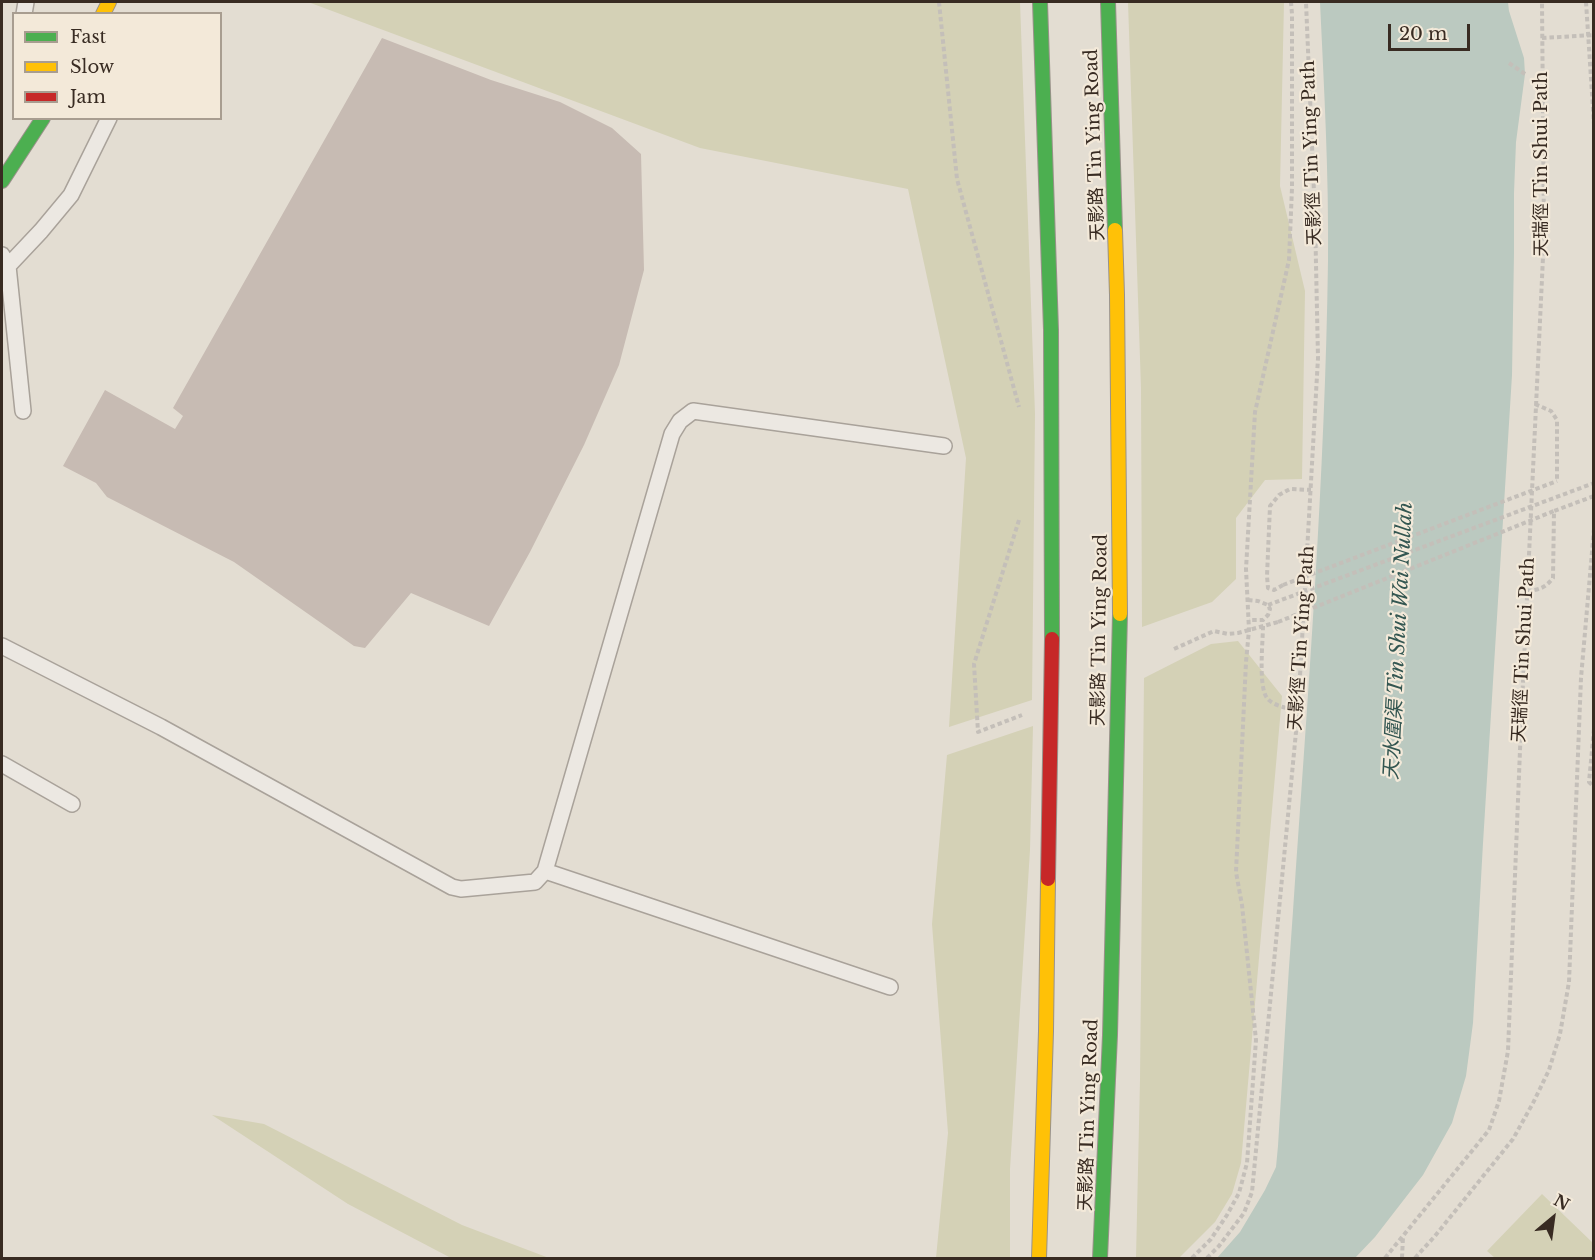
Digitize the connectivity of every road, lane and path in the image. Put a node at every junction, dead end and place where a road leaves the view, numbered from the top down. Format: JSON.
{"nodes":[{"id":1,"x":939,"y":2,"type":"edge"},
{"id":2,"x":1040,"y":2,"type":"edge"},
{"id":3,"x":1108,"y":2,"type":"edge"},
{"id":4,"x":1290,"y":2,"type":"edge"},
{"id":5,"x":1306,"y":2,"type":"edge"},
{"id":6,"x":1542,"y":2,"type":"edge"},
{"id":7,"x":1586,"y":2,"type":"edge"},
{"id":8,"x":1591,"y":36,"type":"edge"},
{"id":9,"x":1542,"y":38,"type":"junction"},
{"id":10,"x":1509,"y":63,"type":"dead end"},
{"id":11,"x":1525,"y":74,"type":"dead end"},
{"id":12,"x":42,"y":120,"type":"edge"},
{"id":13,"x":108,"y":120,"type":"edge"},
{"id":14,"x":1593,"y":124,"type":"edge"},
{"id":15,"x":2,"y":181,"type":"edge"},
{"id":16,"x":5,"y":261,"type":"edge"},
{"id":17,"x":1535,"y":405,"type":"junction"},
{"id":18,"x":1020,"y":409,"type":"dead end"},
{"id":19,"x":22,"y":411,"type":"dead end"},
{"id":20,"x":944,"y":446,"type":"dead end"},
{"id":21,"x":1593,"y":483,"type":"edge"},
{"id":22,"x":1311,"y":490,"type":"junction"},
{"id":23,"x":1593,"y":496,"type":"edge"},
{"id":24,"x":1554,"y":511,"type":"junction"},
{"id":25,"x":1021,"y":516,"type":"dead end"},
{"id":26,"x":1593,"y":530,"type":"edge"},
{"id":27,"x":1527,"y":591,"type":"junction"},
{"id":28,"x":1248,"y":600,"type":"junction"},
{"id":29,"x":1268,"y":605,"type":"junction"},
{"id":30,"x":1249,"y":620,"type":"junction"},
{"id":31,"x":1263,"y":626,"type":"junction"},
{"id":32,"x":1249,"y":630,"type":"junction"},
{"id":33,"x":2,"y":646,"type":"edge"},
{"id":34,"x":1174,"y":649,"type":"dead end"},
{"id":35,"x":1031,"y":711,"type":"dead end"},
{"id":36,"x":1298,"y":711,"type":"junction"},
{"id":37,"x":1593,"y":729,"type":"edge"},
{"id":38,"x":2,"y":764,"type":"edge"},
{"id":39,"x":1593,"y":787,"type":"edge"},
{"id":40,"x":72,"y":804,"type":"dead end"},
{"id":41,"x":544,"y":871,"type":"junction"},
{"id":42,"x":890,"y":987,"type":"dead end"},
{"id":43,"x":1403,"y":1236,"type":"junction"},
{"id":44,"x":1039,"y":1258,"type":"edge"},
{"id":45,"x":1101,"y":1258,"type":"edge"},
{"id":46,"x":1192,"y":1258,"type":"edge"},
{"id":47,"x":1208,"y":1258,"type":"edge"},
{"id":48,"x":1385,"y":1258,"type":"edge"},
{"id":49,"x":1402,"y":1258,"type":"edge"},
{"id":50,"x":1415,"y":1258,"type":"edge"}],
"edges":[{"from":1,"to":18,"type":"path"},
{"from":2,"to":44,"type":"main road"},
{"from":3,"to":45,"type":"main road","name":"天影路 Tin Ying Road"},
{"from":4,"to":28,"type":"path"},
{"from":5,"to":22,"type":"path","name":"天影徑 Tin Ying Path"},
{"from":6,"to":9,"type":"path","name":"天瑞徑 Tin Shui Path"},
{"from":7,"to":8,"type":"path"},
{"from":8,"to":9,"type":"path"},
{"from":8,"to":14,"type":"path"},
{"from":9,"to":17,"type":"path","name":"天瑞徑 Tin Shui Path"},
{"from":10,"to":11,"type":"path"},
{"from":12,"to":15,"type":"main road"},
{"from":13,"to":16,"type":"lane"},
{"from":16,"to":19,"type":"lane"},
{"from":17,"to":22,"type":"path","bridge":true},
{"from":17,"to":27,"type":"path","name":"天瑞徑 Tin Shui Path"},
{"from":20,"to":41,"type":"lane"},
{"from":21,"to":29,"type":"path","bridge":true},
{"from":22,"to":36,"type":"path","name":"天影徑 Tin Ying Path"},
{"from":23,"to":24,"type":"path"},
{"from":24,"to":27,"type":"path"},
{"from":24,"to":31,"type":"path","bridge":true},
{"from":25,"to":35,"type":"path"},
{"from":26,"to":50,"type":"path"},
{"from":27,"to":43,"type":"path","name":"天瑞徑 Tin Shui Path"},
{"from":28,"to":29,"type":"path"},
{"from":28,"to":30,"type":"path"},
{"from":29,"to":30,"type":"path"},
{"from":30,"to":32,"type":"path"},
{"from":31,"to":32,"type":"path"},
{"from":31,"to":36,"type":"path"},
{"from":32,"to":34,"type":"path"},
{"from":32,"to":46,"type":"path"},
{"from":33,"to":41,"type":"lane"},
{"from":36,"to":47,"type":"path","name":"天影徑 Tin Ying Path"},
{"from":37,"to":39,"type":"path"},
{"from":38,"to":40,"type":"lane"},
{"from":41,"to":42,"type":"lane"},
{"from":43,"to":48,"type":"path","name":"天瑞徑 Tin Shui Path"},
{"from":43,"to":49,"type":"path"}]}
